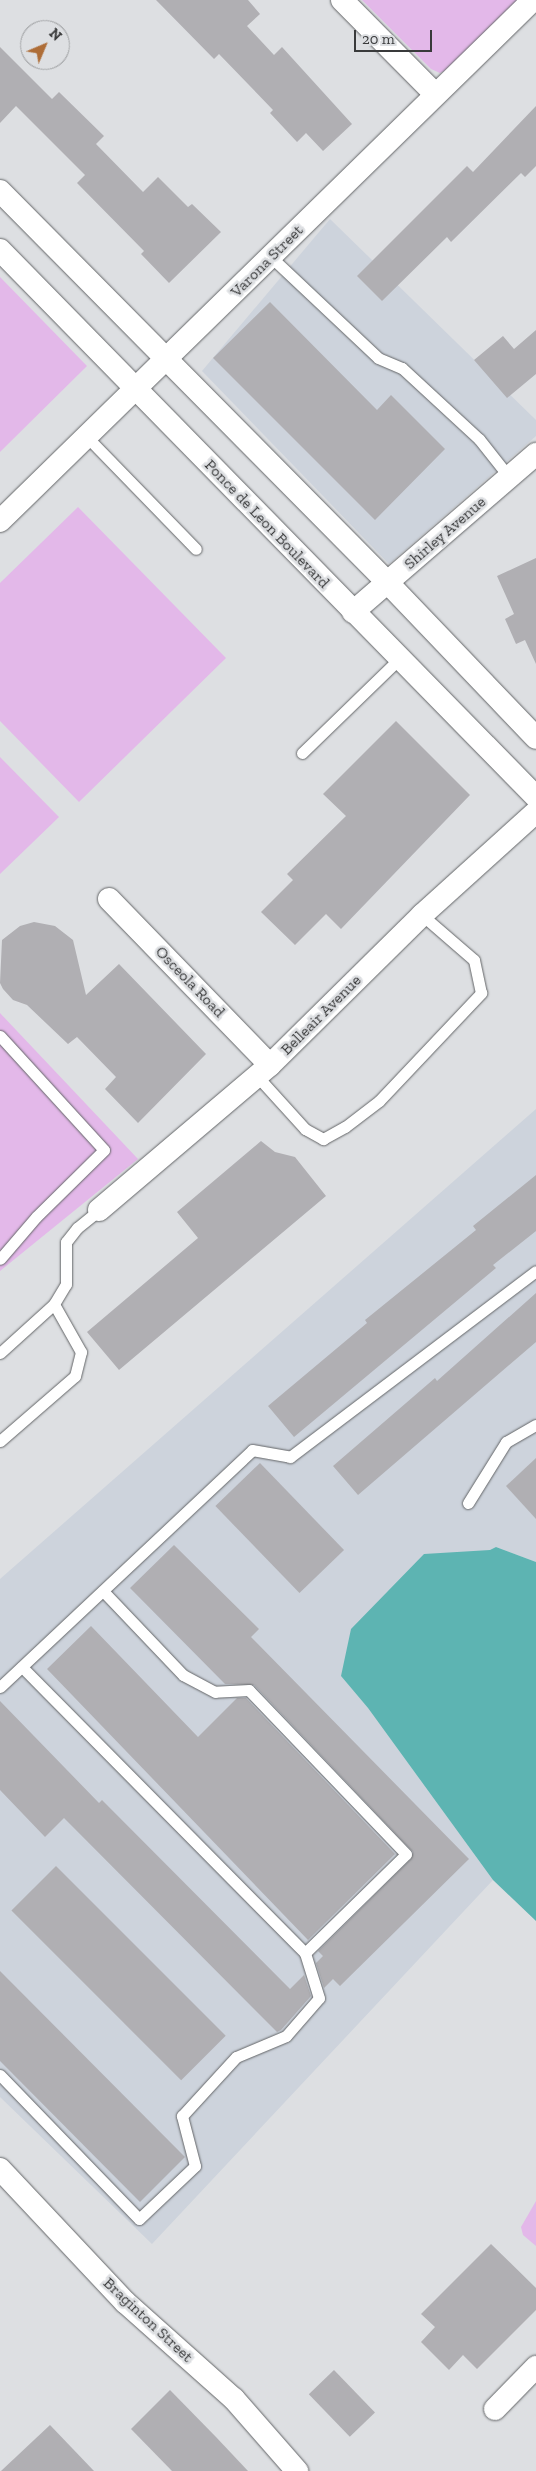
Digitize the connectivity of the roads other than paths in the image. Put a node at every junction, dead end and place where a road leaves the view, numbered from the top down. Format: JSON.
{"nodes":[{"id":1,"x":342,"y":0,"type":"edge"},
{"id":2,"x":534,"y":0,"type":"edge"},
{"id":3,"x":435,"y":94,"type":"junction"},
{"id":4,"x":0,"y":191,"type":"edge"},
{"id":5,"x":0,"y":250,"type":"edge"},
{"id":6,"x":271,"y":257,"type":"junction"},
{"id":7,"x":166,"y":360,"type":"junction"},
{"id":8,"x":136,"y":389,"type":"junction"},
{"id":9,"x":87,"y":437,"type":"junction"},
{"id":10,"x":536,"y":454,"type":"edge"},
{"id":11,"x":509,"y":477,"type":"junction"},
{"id":12,"x":0,"y":521,"type":"edge"},
{"id":13,"x":196,"y":549,"type":"dead end"},
{"id":14,"x":388,"y":583,"type":"junction"},
{"id":15,"x":354,"y":612,"type":"junction"},
{"id":16,"x":400,"y":659,"type":"junction"},
{"id":17,"x":536,"y":738,"type":"edge"},
{"id":18,"x":302,"y":754,"type":"dead end"},
{"id":19,"x":536,"y":797,"type":"edge"},
{"id":20,"x":536,"y":812,"type":"edge"},
{"id":21,"x":109,"y":899,"type":"dead end"},
{"id":22,"x":422,"y":915,"type":"junction"},
{"id":23,"x":0,"y":1036,"type":"edge"},
{"id":24,"x":264,"y":1071,"type":"junction"},
{"id":25,"x":100,"y":1210,"type":"joint"},
{"id":26,"x":0,"y":1259,"type":"edge"},
{"id":27,"x":536,"y":1271,"type":"edge"},
{"id":28,"x":54,"y":1304,"type":"junction"},
{"id":29,"x":0,"y":1353,"type":"edge"},
{"id":30,"x":536,"y":1425,"type":"edge"},
{"id":31,"x":0,"y":1441,"type":"edge"},
{"id":32,"x":468,"y":1503,"type":"dead end"},
{"id":33,"x":103,"y":1590,"type":"junction"},
{"id":34,"x":22,"y":1667,"type":"junction"},
{"id":35,"x":0,"y":1687,"type":"edge"},
{"id":36,"x":305,"y":1953,"type":"junction"},
{"id":37,"x":0,"y":2075,"type":"edge"},
{"id":38,"x":0,"y":2169,"type":"edge"},
{"id":39,"x":536,"y":2367,"type":"edge"},
{"id":40,"x":495,"y":2410,"type":"dead end"},
{"id":41,"x":296,"y":2471,"type":"edge"}],
"edges":[{"from":1,"to":3,"type":"street"},
{"from":2,"to":3,"type":"street","name":"Varona Street"},
{"from":3,"to":6,"type":"street","name":"Varona Street"},
{"from":4,"to":7,"type":"street"},
{"from":5,"to":8,"type":"street","name":"Ponce de Leon Boulevard"},
{"from":6,"to":7,"type":"street","name":"Varona Street"},
{"from":6,"to":11,"type":"lane"},
{"from":7,"to":8,"type":"street","name":"Varona Street"},
{"from":7,"to":14,"type":"street"},
{"from":8,"to":9,"type":"street","name":"Varona Street"},
{"from":8,"to":15,"type":"street","name":"Ponce de Leon Boulevard"},
{"from":9,"to":12,"type":"street","name":"Varona Street"},
{"from":9,"to":13,"type":"lane"},
{"from":10,"to":11,"type":"street","name":"Shirley Avenue"},
{"from":11,"to":14,"type":"street","name":"Shirley Avenue"},
{"from":14,"to":15,"type":"street","name":"Shirley Avenue"},
{"from":14,"to":17,"type":"street"},
{"from":15,"to":16,"type":"street","name":"Ponce de Leon Boulevard"},
{"from":16,"to":18,"type":"lane"},
{"from":16,"to":19,"type":"street","name":"Ponce de Leon Boulevard"},
{"from":20,"to":22,"type":"street","name":"Belleair Avenue"},
{"from":21,"to":24,"type":"street","name":"Osceola Road"},
{"from":22,"to":24,"type":"street","name":"Belleair Avenue"},
{"from":22,"to":24,"type":"lane"},
{"from":23,"to":26,"type":"lane"},
{"from":24,"to":25,"type":"street","name":"Belleair Avenue"},
{"from":25,"to":28,"type":"lane"},
{"from":27,"to":33,"type":"lane"},
{"from":28,"to":29,"type":"lane"},
{"from":28,"to":31,"type":"lane"},
{"from":30,"to":32,"type":"lane"},
{"from":33,"to":34,"type":"lane"},
{"from":33,"to":36,"type":"lane"},
{"from":34,"to":35,"type":"lane"},
{"from":34,"to":36,"type":"lane"},
{"from":36,"to":37,"type":"lane"},
{"from":38,"to":41,"type":"street","name":"Braginton Street"},
{"from":39,"to":40,"type":"street"}]}
